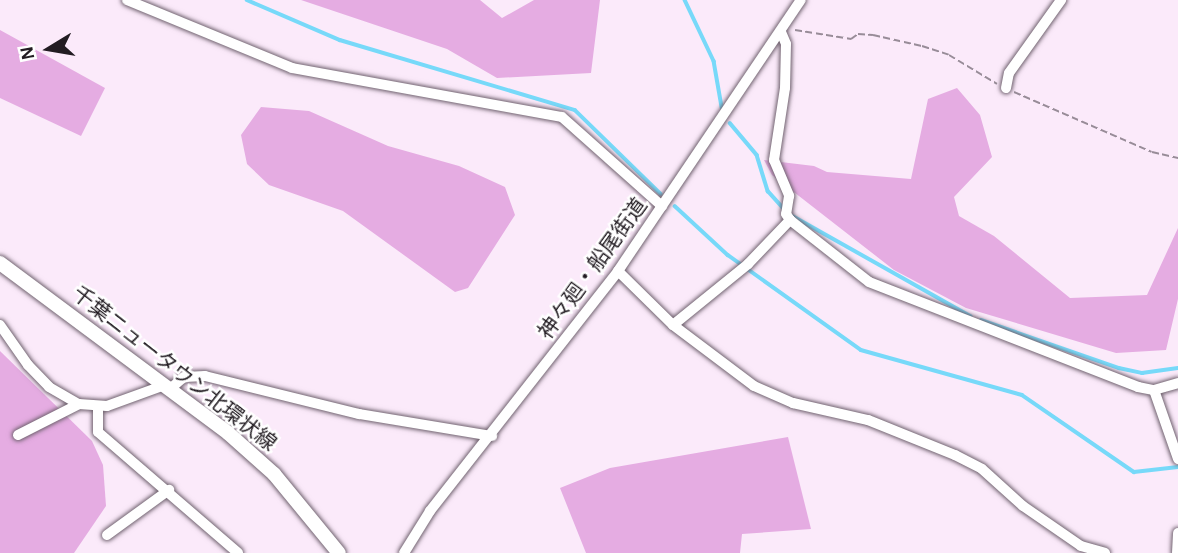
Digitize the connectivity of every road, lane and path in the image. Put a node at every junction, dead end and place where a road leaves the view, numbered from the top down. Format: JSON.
{"nodes":[{"id":1,"x":127,"y":0,"type":"edge"},
{"id":2,"x":801,"y":0,"type":"edge"},
{"id":3,"x":1060,"y":0,"type":"edge"},
{"id":4,"x":782,"y":30,"type":"junction"},
{"id":5,"x":1006,"y":88,"type":"junction"},
{"id":6,"x":1178,"y":158,"type":"edge"},
{"id":7,"x":662,"y":206,"type":"junction"},
{"id":8,"x":788,"y":212,"type":"junction"},
{"id":9,"x":0,"y":263,"type":"edge"},
{"id":10,"x":618,"y":271,"type":"junction"},
{"id":11,"x":0,"y":325,"type":"edge"},
{"id":12,"x":673,"y":325,"type":"junction"},
{"id":13,"x":1178,"y":383,"type":"edge"},
{"id":14,"x":167,"y":387,"type":"junction"},
{"id":15,"x":1154,"y":390,"type":"junction"},
{"id":16,"x":79,"y":404,"type":"junction"},
{"id":17,"x":98,"y":407,"type":"junction"},
{"id":18,"x":18,"y":435,"type":"dead end"},
{"id":19,"x":492,"y":436,"type":"junction"},
{"id":20,"x":1178,"y":459,"type":"edge"},
{"id":21,"x":169,"y":490,"type":"junction"},
{"id":22,"x":1178,"y":533,"type":"edge"},
{"id":23,"x":107,"y":535,"type":"dead end"},
{"id":24,"x":238,"y":553,"type":"edge"},
{"id":25,"x":339,"y":553,"type":"edge"},
{"id":26,"x":404,"y":553,"type":"edge"},
{"id":27,"x":1105,"y":553,"type":"edge"},
{"id":28,"x":1177,"y":553,"type":"edge"}],
"edges":[{"from":1,"to":7,"type":"street"},
{"from":2,"to":4,"type":"street","name":"神々廻・船尾街道"},
{"from":3,"to":5,"type":"street"},
{"from":4,"to":5,"type":"path"},
{"from":4,"to":7,"type":"street","name":"神々廻・船尾街道"},
{"from":4,"to":8,"type":"street"},
{"from":5,"to":6,"type":"path"},
{"from":7,"to":10,"type":"street","name":"神々廻・船尾街道"},
{"from":8,"to":12,"type":"street"},
{"from":8,"to":15,"type":"street"},
{"from":9,"to":14,"type":"main road","name":"千葉ニュータウン北環状線"},
{"from":10,"to":12,"type":"street"},
{"from":10,"to":19,"type":"street","name":"神々廻・船尾街道"},
{"from":11,"to":16,"type":"street"},
{"from":12,"to":27,"type":"street"},
{"from":13,"to":15,"type":"street"},
{"from":14,"to":17,"type":"street"},
{"from":14,"to":19,"type":"street"},
{"from":14,"to":25,"type":"main road","name":"千葉ニュータウン北環状線"},
{"from":15,"to":20,"type":"street"},
{"from":16,"to":17,"type":"street"},
{"from":16,"to":18,"type":"street"},
{"from":17,"to":21,"type":"street"},
{"from":19,"to":26,"type":"street","name":"神々廻・船尾街道"},
{"from":21,"to":23,"type":"street"},
{"from":21,"to":24,"type":"street"},
{"from":22,"to":28,"type":"street"}]}
